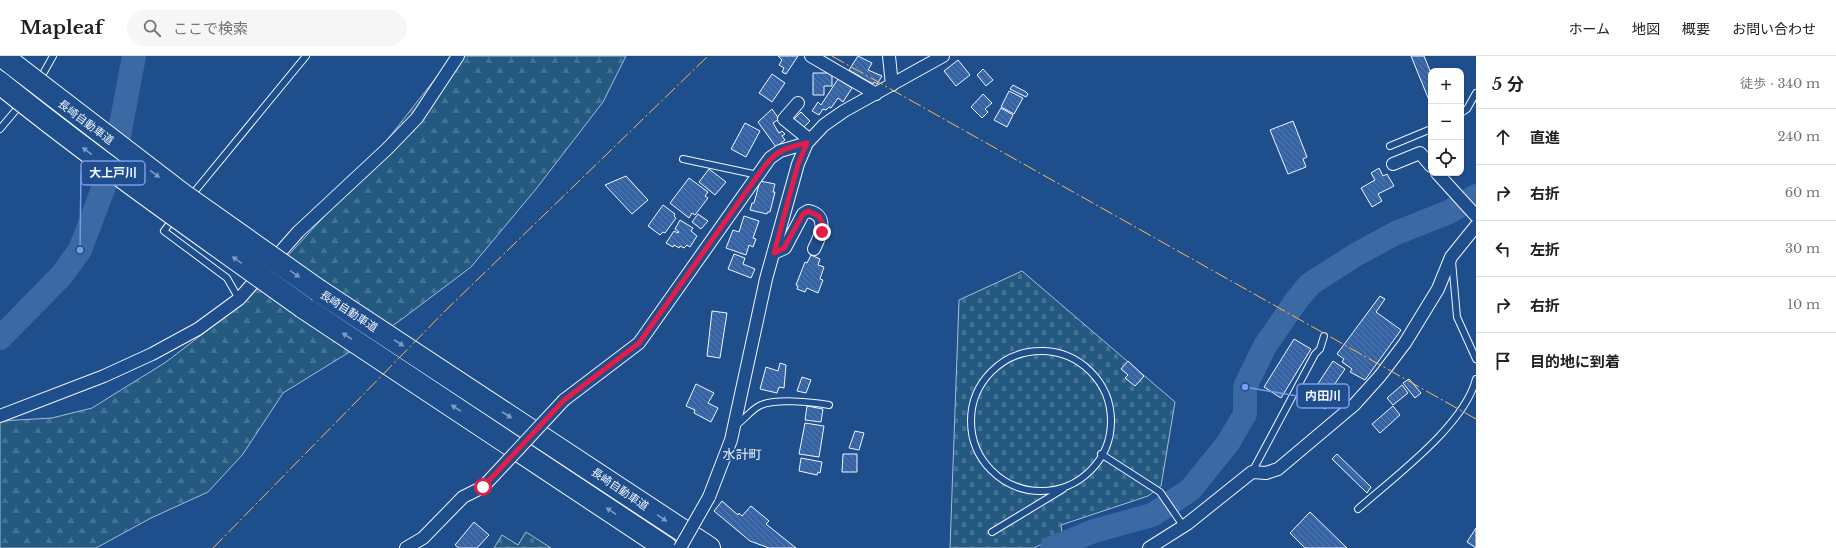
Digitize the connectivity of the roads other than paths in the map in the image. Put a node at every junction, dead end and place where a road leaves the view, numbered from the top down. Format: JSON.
{"nodes":[{"id":1,"x":2,"y":56,"type":"edge"},
{"id":2,"x":53,"y":56,"type":"edge"},
{"id":3,"x":306,"y":56,"type":"edge"},
{"id":4,"x":811,"y":56,"type":"edge"},
{"id":5,"x":890,"y":56,"type":"edge"},
{"id":6,"x":943,"y":56,"type":"edge"},
{"id":7,"x":455,"y":57,"type":"edge"},
{"id":8,"x":0,"y":83,"type":"edge"},
{"id":9,"x":34,"y":86,"type":"dead end"},
{"id":10,"x":892,"y":86,"type":"junction"},
{"id":11,"x":30,"y":93,"type":"dead end"},
{"id":12,"x":1476,"y":93,"type":"edge"},
{"id":13,"x":876,"y":94,"type":"junction"},
{"id":14,"x":798,"y":103,"type":"dead end"},
{"id":15,"x":1464,"y":111,"type":"edge"},
{"id":16,"x":0,"y":129,"type":"edge"},
{"id":17,"x":1428,"y":130,"type":"edge"},
{"id":18,"x":809,"y":142,"type":"junction"},
{"id":19,"x":1390,"y":146,"type":"dead end"},
{"id":20,"x":683,"y":159,"type":"dead end"},
{"id":21,"x":1428,"y":162,"type":"edge"},
{"id":22,"x":1393,"y":164,"type":"dead end"},
{"id":23,"x":758,"y":175,"type":"junction"},
{"id":24,"x":1442,"y":176,"type":"edge"},
{"id":25,"x":185,"y":204,"type":"dead end"},
{"id":26,"x":181,"y":209,"type":"dead end"},
{"id":27,"x":1474,"y":215,"type":"edge"},
{"id":28,"x":1476,"y":226,"type":"edge"},
{"id":29,"x":814,"y":249,"type":"dead end"},
{"id":30,"x":774,"y":253,"type":"junction"},
{"id":31,"x":1451,"y":257,"type":"junction"},
{"id":32,"x":239,"y":299,"type":"junction"},
{"id":33,"x":1324,"y":336,"type":"dead end"},
{"id":34,"x":1476,"y":359,"type":"edge"},
{"id":35,"x":1476,"y":379,"type":"edge"},
{"id":36,"x":829,"y":405,"type":"dead end"},
{"id":37,"x":0,"y":416,"type":"edge"},
{"id":38,"x":734,"y":427,"type":"junction"},
{"id":39,"x":1102,"y":454,"type":"junction"},
{"id":40,"x":1252,"y":472,"type":"junction"},
{"id":41,"x":1069,"y":485,"type":"junction"},
{"id":42,"x":1358,"y":509,"type":"dead end"},
{"id":43,"x":1182,"y":522,"type":"junction"},
{"id":44,"x":992,"y":532,"type":"dead end"},
{"id":45,"x":406,"y":548,"type":"edge"},
{"id":46,"x":666,"y":548,"type":"edge"},
{"id":47,"x":680,"y":548,"type":"edge"},
{"id":48,"x":709,"y":548,"type":"edge"},
{"id":49,"x":1149,"y":548,"type":"edge"}],
"edges":[{"from":1,"to":48,"type":"highway","name":"長崎自動車道","one_way":true,"bridge":true},
{"from":2,"to":9,"type":"lane"},
{"from":3,"to":25,"type":"lane"},
{"from":4,"to":13,"type":"street"},
{"from":5,"to":10,"type":"street"},
{"from":6,"to":10,"type":"street"},
{"from":7,"to":32,"type":"street"},
{"from":46,"to":8,"type":"highway","name":"長崎自動車道","one_way":true,"bridge":true},
{"from":10,"to":13,"type":"street"},
{"from":11,"to":16,"type":"lane"},
{"from":12,"to":15,"type":"lane"},
{"from":13,"to":18,"type":"street"},
{"from":14,"to":18,"type":"street"},
{"from":17,"to":19,"type":"lane"},
{"from":18,"to":23,"type":"street"},
{"from":18,"to":30,"type":"street"},
{"from":20,"to":23,"type":"lane"},
{"from":21,"to":22,"type":"street"},
{"from":23,"to":45,"type":"street","bridge":true},
{"from":24,"to":27,"type":"street"},
{"from":26,"to":32,"type":"lane"},
{"from":28,"to":31,"type":"street"},
{"from":29,"to":30,"type":"street"},
{"from":30,"to":38,"type":"street"},
{"from":31,"to":34,"type":"lane"},
{"from":31,"to":40,"type":"street"},
{"from":32,"to":37,"type":"street"},
{"from":33,"to":40,"type":"lane"},
{"from":35,"to":42,"type":"lane"},
{"from":36,"to":38,"type":"lane"},
{"from":38,"to":47,"type":"street","bridge":true},
{"from":39,"to":41,"type":"lane"},
{"from":39,"to":41,"type":"lane"},
{"from":39,"to":43,"type":"lane"},
{"from":40,"to":43,"type":"street"},
{"from":41,"to":44,"type":"lane"},
{"from":43,"to":49,"type":"street"}]}
